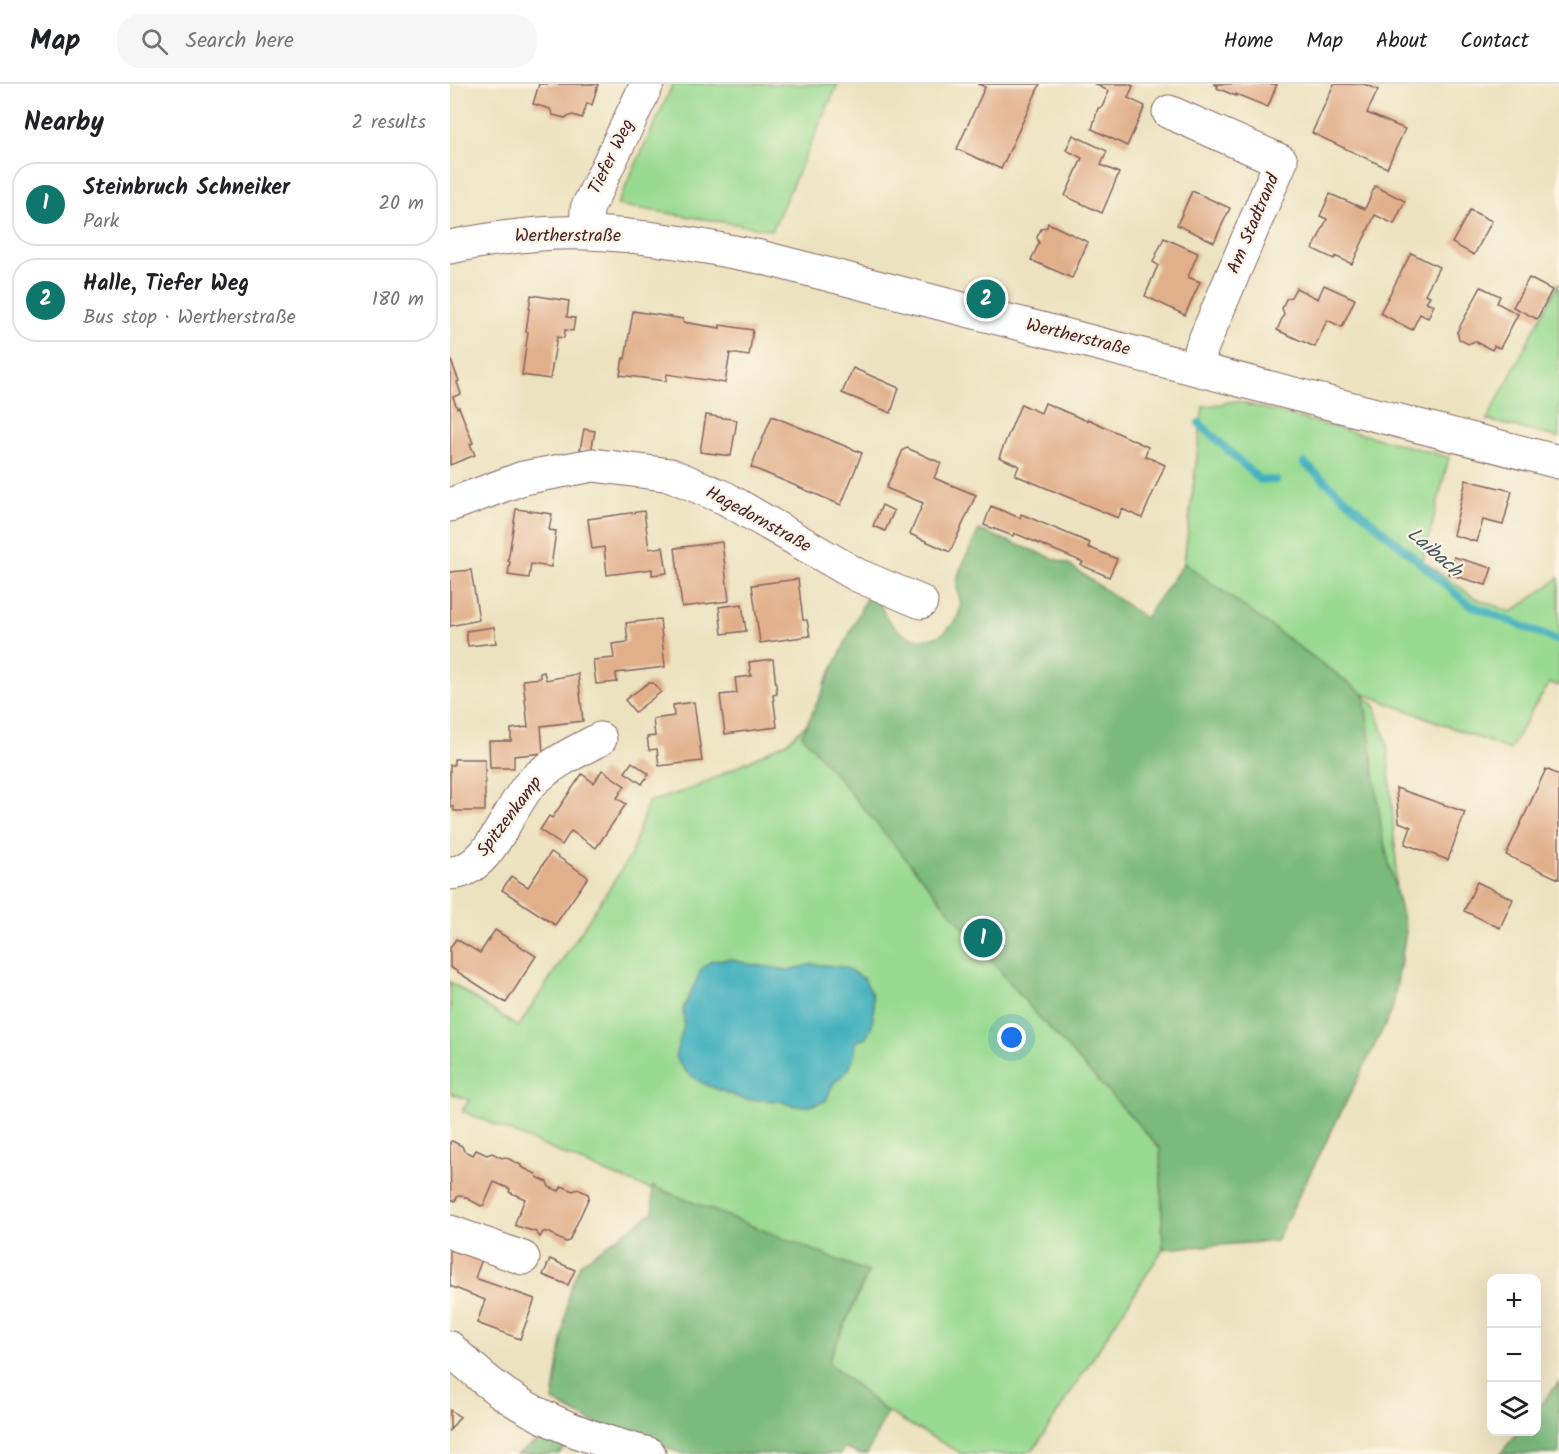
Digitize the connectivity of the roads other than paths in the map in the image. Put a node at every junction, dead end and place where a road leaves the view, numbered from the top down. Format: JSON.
{"nodes":[{"id":1,"x":647,"y":84,"type":"edge"},
{"id":2,"x":1169,"y":112,"type":"dead end"},
{"id":3,"x":586,"y":232,"type":"junction"},
{"id":4,"x":450,"y":247,"type":"edge"},
{"id":5,"x":1197,"y":368,"type":"junction"},
{"id":6,"x":1559,"y":462,"type":"edge"},
{"id":7,"x":450,"y":505,"type":"edge"},
{"id":8,"x":921,"y":602,"type":"dead end"},
{"id":9,"x":600,"y":739,"type":"dead end"},
{"id":10,"x":450,"y":873,"type":"edge"},
{"id":11,"x":450,"y":1232,"type":"edge"},
{"id":12,"x":523,"y":1258,"type":"dead end"},
{"id":13,"x":450,"y":1348,"type":"edge"},
{"id":14,"x":649,"y":1454,"type":"edge"}],
"edges":[{"from":1,"to":3,"type":"street","name":"Tiefer Weg"},
{"from":2,"to":5,"type":"street","name":"Am Stadtrand"},
{"from":3,"to":4,"type":"street","name":"Wertherstraße"},
{"from":3,"to":5,"type":"street","name":"Wertherstraße"},
{"from":5,"to":6,"type":"street","name":"Wertherstraße"},
{"from":7,"to":8,"type":"street","name":"Hagedornstraße"},
{"from":9,"to":10,"type":"street","name":"Spitzenkamp"},
{"from":11,"to":12,"type":"street"},
{"from":13,"to":14,"type":"street"}]}
